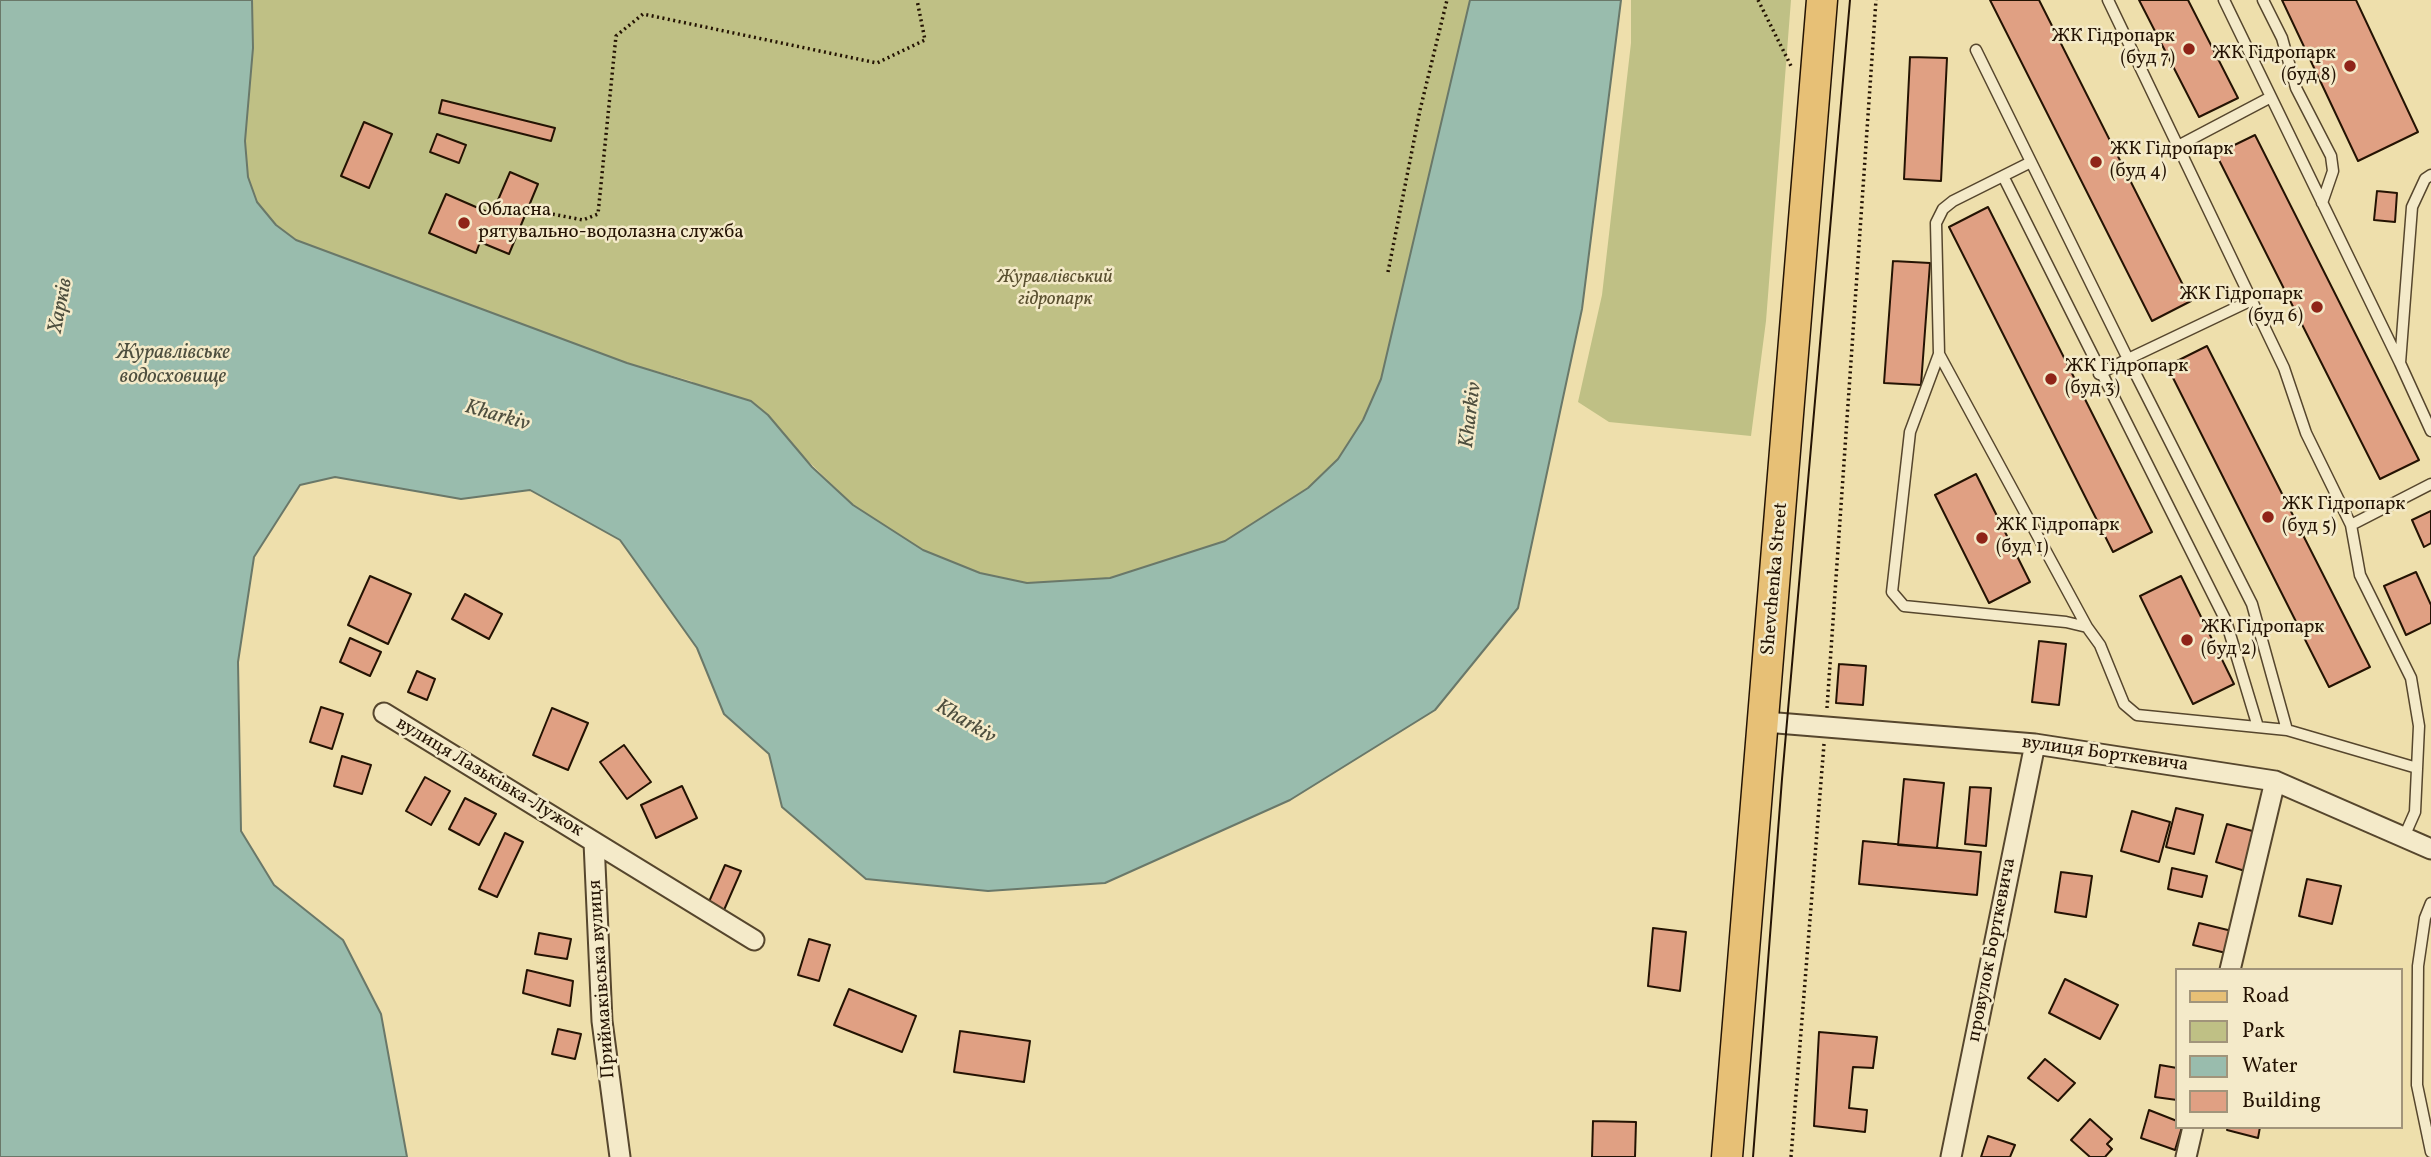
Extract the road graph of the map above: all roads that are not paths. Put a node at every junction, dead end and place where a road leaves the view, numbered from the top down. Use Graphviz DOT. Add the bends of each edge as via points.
graph roads {
  1 [pos="1822,0"];
  2 [pos="2108,0"];
  3 [pos="2224,0"];
  4 [pos="2263,0"];
  5 [pos="1976,50"];
  6 [pos="2271,97"];
  7 [pos="2178,146"];
  8 [pos="2031,162"];
  9 [pos="2431,175"];
  10 [pos="2003,176"];
  11 [pos="2322,203"];
  12 [pos="2252,300"];
  13 [pos="1939,354"];
  14 [pos="2128,359"];
  15 [pos="2400,363"];
  16 [pos="2099,374"];
  17 [pos="2431,431"];
  18 [pos="2431,484"];
  19 [pos="2351,525"];
  20 [pos="2087,627"];
  21 [pos="384,713"];
  22 [pos="1765,722"];
  23 [pos="2258,727"];
  24 [pos="2287,730"];
  25 [pos="2035,744"];
  26 [pos="2417,768"];
  27 [pos="2275,781"];
  28 [pos="2404,837"];
  29 [pos="594,842"];
  30 [pos="2431,849"];
  31 [pos="2431,903"];
  32 [pos="754,940"];
  33 [pos="2230,968"];
  34 [pos="2193,1129"];
  35 [pos="2431,1152"];
  36 [pos="620,1157"];
  37 [pos="1727,1157"];
  38 [pos="1951,1157"];
  39 [pos="2186,1157"];
  1 -- 22 [label="main road, Shevchenka Street"];
  2 -- 7 [label="lane"];
  3 -- 6 [label="lane"];
  4 -- 11 [label="lane" via="2282,38 2296,88 2331,156 2333,171"];
  5 -- 8 [label="lane"];
  6 -- 7 [label="lane"];
  6 -- 11 [label="lane"];
  7 -- 12 [label="lane"];
  8 -- 10 [label="lane"];
  8 -- 14 [label="lane"];
  9 -- 15 [label="lane" via="2412,207"];
  10 -- 13 [label="lane" via="1942,209 1936,223"];
  10 -- 16 [label="lane"];
  11 -- 15 [label="lane"];
  12 -- 14 [label="lane"];
  12 -- 19 [label="lane" via="2284,368 2306,433"];
  13 -- 20 [label="lane"];
  13 -- 20 [label="lane" via="1910,432 1892,592 1904,606"];
  14 -- 16 [label="lane"];
  14 -- 24 [label="lane" via="2252,604"];
  15 -- 17 [label="lane"];
  16 -- 23 [label="lane" via="2226,621"];
  18 -- 19 [label="lane"];
  19 -- 26 [label="lane" via="2360,575 2411,678 2419,726"];
  20 -- 23 [label="lane" via="2100,645 2124,704 2137,715"];
  21 -- 29 [label="street, вулиця Лазьківка-Лужок"];
  22 -- 25 [label="street, вулиця Борткевича"];
  22 -- 37 [label="main road, Shevchenka Street"];
  23 -- 24 [label="lane"];
  24 -- 26 [label="lane"];
  25 -- 27 [label="street, вулиця Борткевича"];
  25 -- 38 [label="street, провулок Борткевича"];
  26 -- 28 [label="lane" via="2415,812"];
  27 -- 28 [label="street, вулиця Борткевича"];
  27 -- 33 [label="street"];
  28 -- 30 [label="street, вулиця Борткевича"];
  29 -- 32 [label="street, вулиця Лазьківка-Лужок"];
  29 -- 36 [label="street, Приймаківська вулиця" via="603,1021"];
  31 -- 35 [label="lane" via="2418,966 2417,1085"];
  34 -- 39 [label="street"];
}
